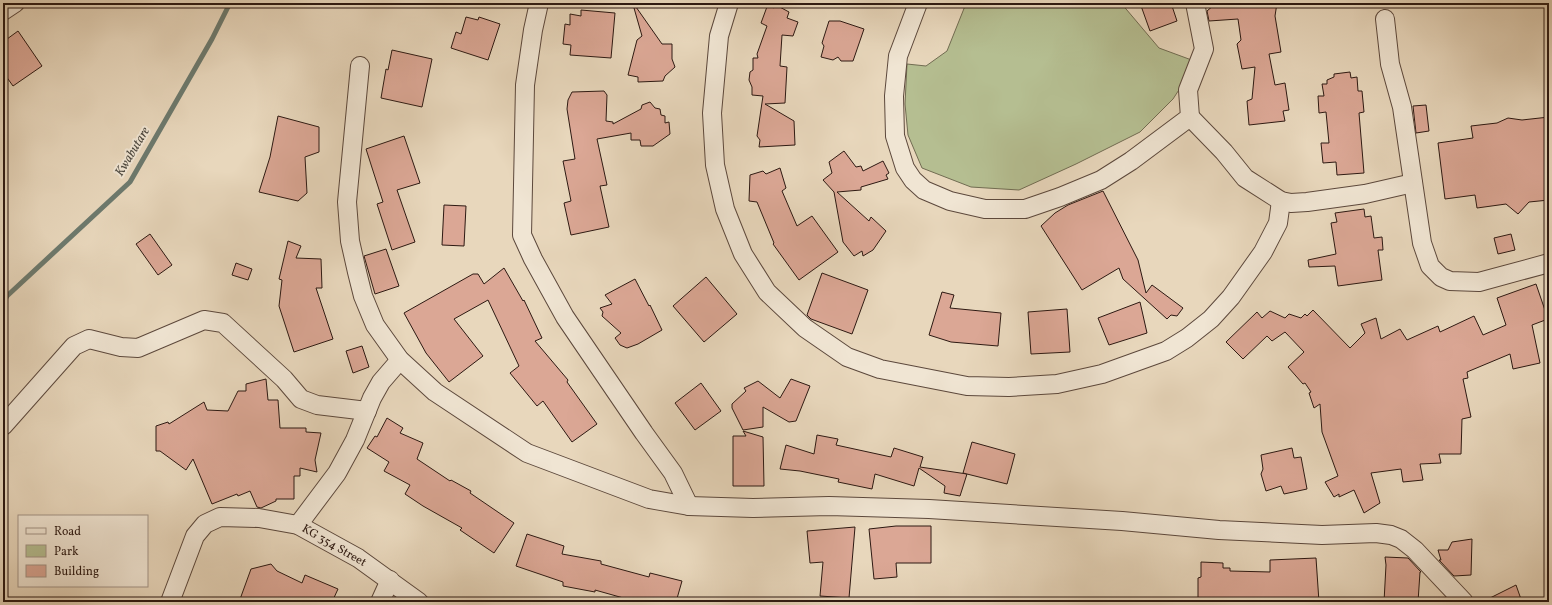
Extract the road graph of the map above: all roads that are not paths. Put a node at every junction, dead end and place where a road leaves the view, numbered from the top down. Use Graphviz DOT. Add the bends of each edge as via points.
graph roads {
  1 [pos="15,3"];
  2 [pos="539,3"];
  3 [pos="729,3"];
  4 [pos="918,3"];
  5 [pos="1195,3"];
  6 [pos="3,11"];
  7 [pos="1385,20"];
  8 [pos="360,66"];
  9 [pos="1190,117"];
  10 [pos="1413,182"];
  11 [pos="1281,201"];
  12 [pos="1549,263"];
  13 [pos="400,360"];
  14 [pos="367,411"];
  15 [pos="3,426"];
  16 [pos="689,506"];
  17 [pos="298,525"];
  18 [pos="390,580"];
  19 [pos="170,602"];
  20 [pos="380,602"];
  21 [pos="419,602"];
  22 [pos="1464,602"];
  1 -- 6 [label="street"];
  2 -- 16 [label="street" via="525,85 522,235 565,316 674,473"];
  3 -- 11 [label="street" via="719,36 712,113 715,165 725,209 743,254 767,292 804,328 847,357 880,369 967,386 1058,384 1102,374 1166,351 1211,320 1231,297 1264,252 1278,223"];
  4 -- 9 [label="street" via="898,56 894,96 895,136 904,168 913,180 924,190 950,201 986,209 1025,209 1060,197 1101,180"];
  5 -- 9 [label="street" via="1204,49 1188,90"];
  7 -- 10 [label="street" via="1390,64 1402,107"];
  8 -- 13 [label="street" via="347,202 350,241 366,304 375,325"];
  9 -- 11 [label="street" via="1245,178"];
  10 -- 11 [label="street" via="1365,194 1307,202"];
  10 -- 12 [label="street" via="1422,243 1430,266 1441,277 1450,281 1479,282"];
  13 -- 14 [label="street" via="381,382"];
  13 -- 16 [label="street" via="435,392 527,453 649,499"];
  14 -- 15 [label="street" via="317,405 301,399 284,379 223,323 204,320 138,348 121,347 89,339 74,346"];
  14 -- 17 [label="street" via="356,440 337,473"];
  16 -- 22 [label="street" via="929,509 1219,530 1322,535 1376,533 1401,539 1415,550"];
  17 -- 18 [label="street, KG 354 Street" via="358,558"];
  17 -- 19 [label="street, KG 354 Street" via="259,518 220,517 205,524 195,536"];
  18 -- 20 [label="street"];
  18 -- 21 [label="street, KG 354 Street"];
}
